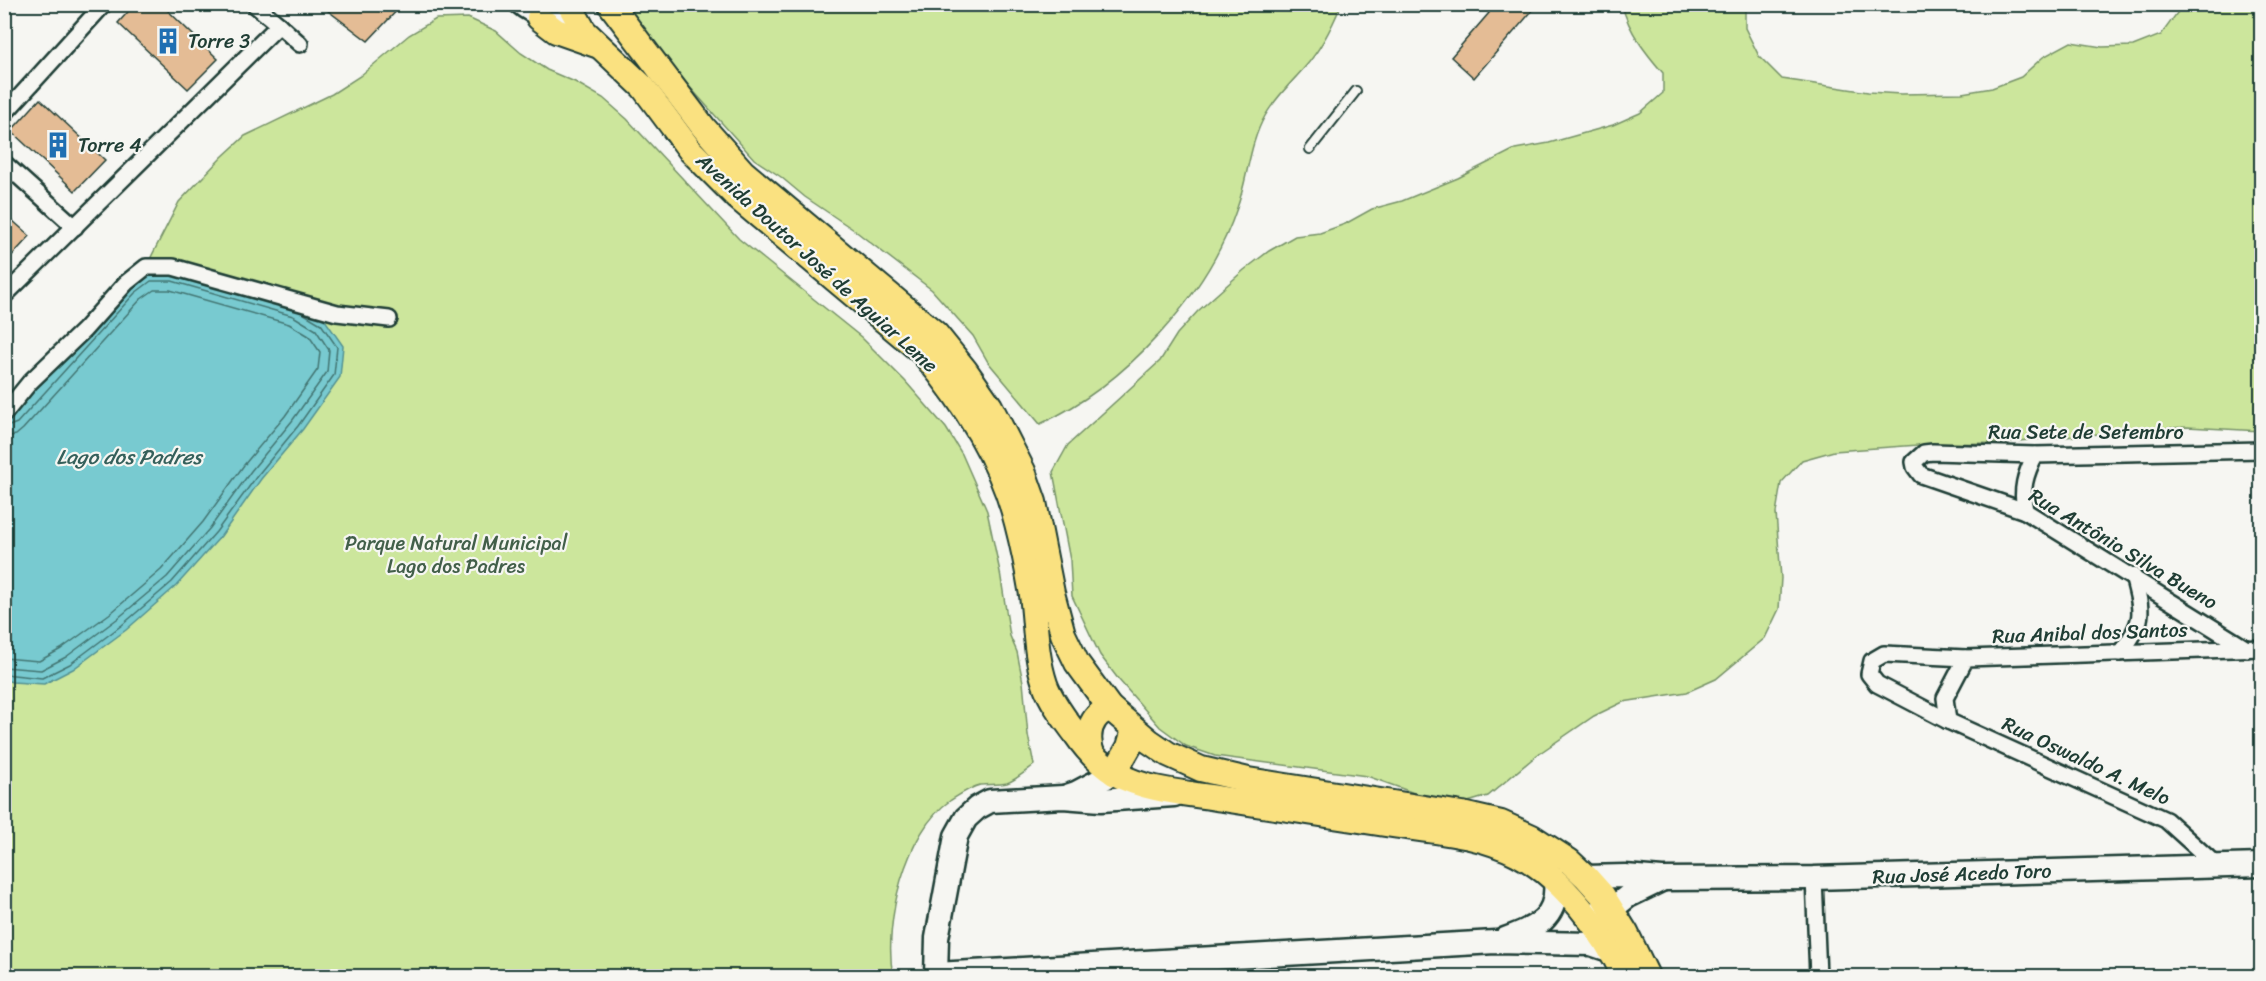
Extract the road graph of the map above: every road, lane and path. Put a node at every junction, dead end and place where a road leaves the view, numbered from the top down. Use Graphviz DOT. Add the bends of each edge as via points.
graph roads {
  1 [pos="104,4"];
  2 [pos="254,4"];
  3 [pos="610,4"];
  4 [pos="578,8"];
  5 [pos="523,9"];
  6 [pos="279,25"];
  7 [pos="300,44"];
  8 [pos="598,46"];
  9 [pos="1356,91"];
  10 [pos="4,114"];
  11 [pos="1310,149"];
  12 [pos="4,163"];
  13 [pos="75,227"];
  14 [pos="4,296"];
  15 [pos="389,318"];
  16 [pos="4,414"];
  17 [pos="2262,450"];
  18 [pos="2035,455"];
  19 [pos="1914,462"];
  20 [pos="2025,511"];
  21 [pos="2133,576"];
  22 [pos="2254,649"];
  23 [pos="2121,653"];
  24 [pos="1966,658"];
  25 [pos="1110,708"];
  26 [pos="1948,721"];
  27 [pos="1134,730"];
  28 [pos="1100,767"];
  29 [pos="1190,794"];
  30 [pos="1062,797"];
  31 [pos="2262,865"];
  32 [pos="2217,866"];
  33 [pos="1586,876"];
  34 [pos="1814,878"];
  35 [pos="1662,879"];
  36 [pos="1555,881"];
  37 [pos="1612,909"];
  38 [pos="1582,912"];
  39 [pos="1495,942"];
  40 [pos="1609,950"];
  41 [pos="936,975"];
  42 [pos="1624,976"];
  43 [pos="1647,976"];
  44 [pos="1818,976"];
  1 -- 10 [label="street"];
  2 -- 6 [label="street"];
  3 -- 25 [label="main road, Avenida Doutor José de Aguiar Leme" via="704,128 743,172 927,327 965,370 990,406 1023,471 1034,502 1063,633 1077,663"];
  4 -- 5 [label="street" via="554,19"];
  4 -- 8 [label="main road, Avenida Doutor José de Aguiar Leme"];
  5 -- 8 [label="main road" via="556,31"];
  6 -- 7 [label="street"];
  6 -- 13 [label="street"];
  8 -- 28 [label="main road, Avenida Doutor José de Aguiar Leme" via="643,87 690,150 738,198 923,353 949,384 996,464 1017,521 1032,597 1037,658 1046,686"];
  9 -- 11 [label="lane"];
  12 -- 13 [label="street"];
  13 -- 14 [label="street"];
  15 -- 16 [label="street" via="337,313 173,267 146,267 30,382"];
  17 -- 18 [label="street, Rua Sete de Setembro"];
  18 -- 19 [label="street, Rua Sete de Setembro" via="1933,452 1924,453"];
  18 -- 20 [label="street" via="2025,475"];
  19 -- 20 [label="street, Rua Antônio Silva Bueno" via="1921,475"];
  20 -- 21 [label="street, Rua Antônio Silva Bueno"];
  21 -- 22 [label="street, Rua Antônio Silva Bueno"];
  21 -- 23 [label="street" via="2142,608 2137,631"];
  22 -- 23 [label="street, Rua Anibal dos Santos"];
  23 -- 24 [label="street, Rua Anibal dos Santos"];
  24 -- 26 [label="street, Rua Anibal dos Santos" via="1944,698"];
  24 -- 26 [label="street, Rua Oswaldo A. Melo" via="1884,654 1872,661 1869,674 1877,684"];
  25 -- 27 [label="main road, Avenida Doutor José de Aguiar Leme"];
  25 -- 28 [label="main road" via="1101,711 1094,721 1088,740"];
  26 -- 32 [label="street, Rua Oswaldo A. Melo" via="2166,820"];
  27 -- 28 [label="main road" via="1129,747"];
  27 -- 33 [label="main road, Avenida Doutor José de Aguiar Leme" via="1168,754 1201,769 1501,823 1532,837"];
  28 -- 29 [label="main road" via="1142,784"];
  28 -- 30 [label="street" via="1076,794"];
  29 -- 30 [label="street" via="1101,800"];
  29 -- 36 [label="main road" via="1467,836 1518,854"];
  30 -- 41 [label="street" via="990,801 966,819 956,836 937,938"];
  31 -- 32 [label="street, Rua José Acedo Toro"];
  32 -- 34 [label="street, Rua José Acedo Toro"];
  33 -- 35 [label="street, Rua José Acedo Toro"];
  33 -- 37 [label="main road, Avenida Doutor José de Aguiar Leme"];
  34 -- 35 [label="street, Rua José Acedo Toro"];
  34 -- 44 [label="street"];
  35 -- 37 [label="street, Rua José Acedo Toro"];
  36 -- 38 [label="main road"];
  36 -- 39 [label="street" via="1557,896 1542,922"];
  37 -- 38 [label="street"];
  37 -- 43 [label="main road, Avenida Doutor José de Aguiar Leme"];
  38 -- 40 [label="main road"];
  39 -- 40 [label="street" via="1582,943"];
  39 -- 41 [label="street"];
  40 -- 42 [label="main road"];
}
